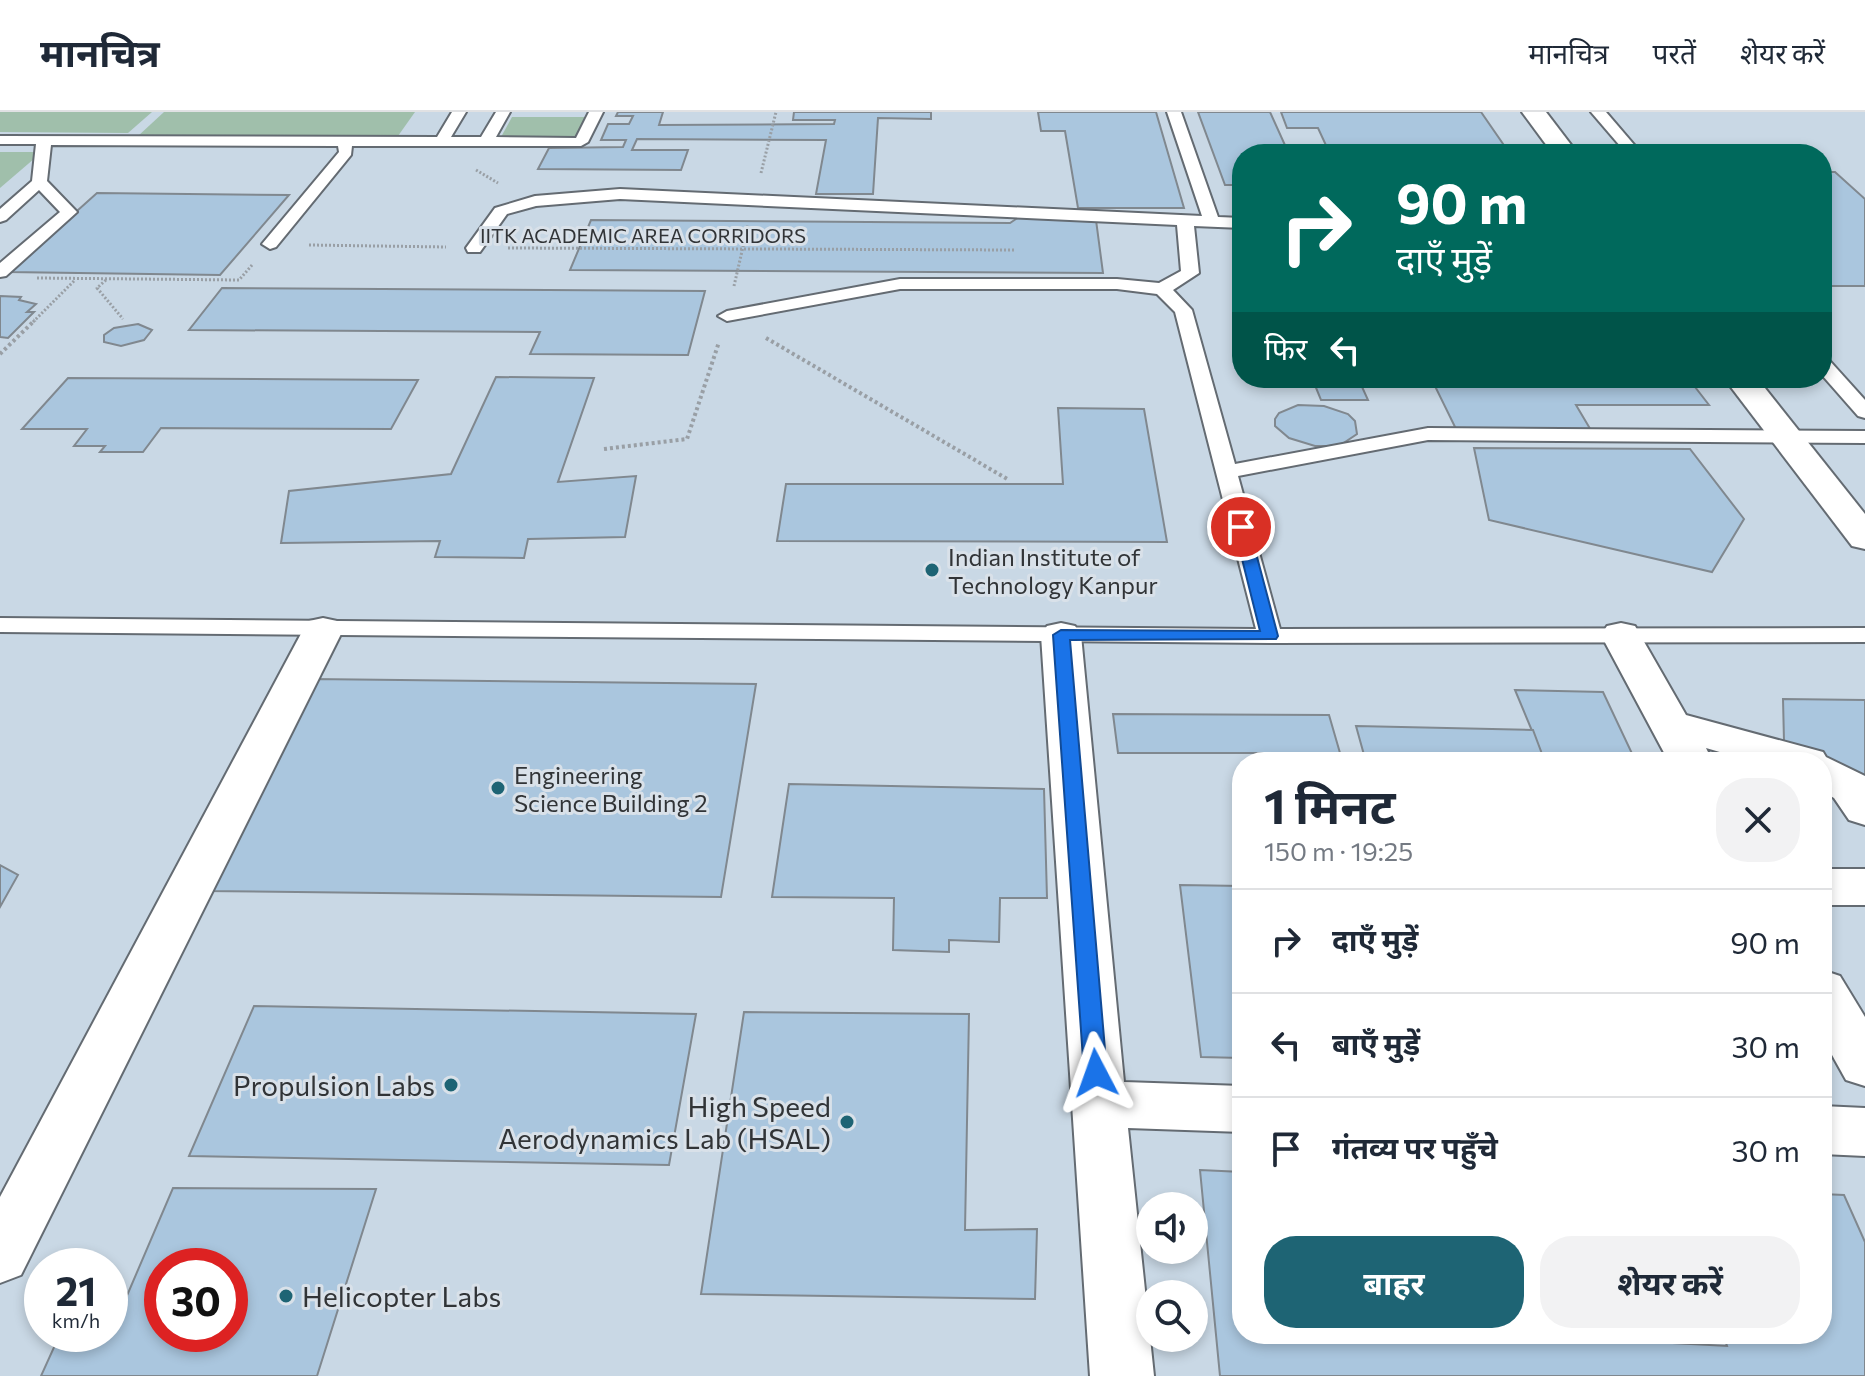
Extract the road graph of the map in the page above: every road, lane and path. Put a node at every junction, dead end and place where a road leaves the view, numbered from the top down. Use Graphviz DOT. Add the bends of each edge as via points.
graph roads {
  1 [pos="459,112"];
  2 [pos="503,112"];
  3 [pos="596,112"];
  4 [pos="1174,112"];
  5 [pos="1534,112"];
  6 [pos="1598,112"];
  7 [pos="0,140"];
  8 [pos="44,140"];
  9 [pos="344,141"];
  10 [pos="441,142"];
  11 [pos="485,143"];
  12 [pos="1558,144"];
  13 [pos="1626,144"];
  14 [pos="39,182"];
  15 [pos="0,217"];
  16 [pos="1185,219"];
  17 [pos="1211,220"];
  18 [pos="1232,222"];
  19 [pos="270,244"];
  20 [pos="474,248"];
  21 [pos="1015,250"];
  22 [pos="0,272"];
  23 [pos="30,278"];
  24 [pos="75,279"];
  25 [pos="106,279"];
  26 [pos="1162,289"];
  27 [pos="727,316"];
  28 [pos="123,319"];
  29 [pos="0,354"];
  30 [pos="1832,375"];
  31 [pos="1748,388"];
  32 [pos="1865,412"];
  33 [pos="1786,436"];
  34 [pos="1865,437"];
  35 [pos="1227,472"];
  36 [pos="1009,480"];
  37 [pos="1865,538"];
  38 [pos="0,625"];
  39 [pos="323,630"];
  40 [pos="1061,635"];
  41 [pos="1621,635"];
  42 [pos="1865,635"];
  43 [pos="1270,636"];
  44 [pos="1669,724"];
  45 [pos="1685,752"];
  46 [pos="1771,752"];
  47 [pos="1832,777"];
  48 [pos="1865,809"];
  49 [pos="1832,887"];
  50 [pos="1865,887"];
  51 [pos="1832,1007"];
  52 [pos="1865,1064"];
  53 [pos="1098,1104"];
  54 [pos="1232,1109"];
  55 [pos="1832,1130"];
  56 [pos="1865,1132"];
  57 [pos="0,1256"];
  58 [pos="1122,1376"];
  1 -- 10 [label="lane"];
  2 -- 11 [label="lane"];
  3 -- 11 [label="lane" via="581,142"];
  4 -- 17 [label="lane"];
  5 -- 12 [label="street"];
  6 -- 13 [label="lane"];
  7 -- 8 [label="lane"];
  8 -- 9 [label="lane"];
  8 -- 14 [label="lane"];
  9 -- 10 [label="lane"];
  9 -- 19 [label="lane" via="346,152"];
  10 -- 11 [label="lane"];
  14 -- 15 [label="lane"];
  14 -- 22 [label="lane" via="69,212"];
  16 -- 17 [label="lane"];
  16 -- 20 [label="lane" via="620,194 535,201 501,211"];
  16 -- 26 [label="lane" via="1190,273"];
  17 -- 18 [label="lane"];
  19 -- 20 [label="path, IITK ACADEMIC AREA CORRIDORS"];
  19 -- 25 [label="path" via="239,280"];
  20 -- 21 [label="path, IITK ACADEMIC AREA CORRIDORS"];
  23 -- 24 [label="path"];
  24 -- 25 [label="path"];
  24 -- 29 [label="path"];
  25 -- 28 [label="path" via="97,288"];
  26 -- 27 [label="lane" via="1117,284 900,284"];
  26 -- 35 [label="lane" via="1183,310"];
  27 -- 36 [label="path"];
  30 -- 32 [label="lane"];
  31 -- 33 [label="street"];
  33 -- 34 [label="lane"];
  33 -- 35 [label="lane" via="1428,434"];
  33 -- 37 [label="street"];
  35 -- 43 [label="lane"];
  38 -- 39 [label="lane"];
  39 -- 40 [label="lane"];
  39 -- 57 [label="street"];
  40 -- 43 [label="lane"];
  40 -- 53 [label="street"];
  41 -- 42 [label="lane"];
  41 -- 43 [label="lane"];
  41 -- 44 [label="street"];
  44 -- 45 [label="street"];
  44 -- 46 [label="street"];
  47 -- 48 [label="street" via="1850,787"];
  49 -- 50 [label="street"];
  51 -- 52 [label="street"];
  53 -- 54 [label="street"];
  53 -- 58 [label="street"];
  55 -- 56 [label="street"];
}
